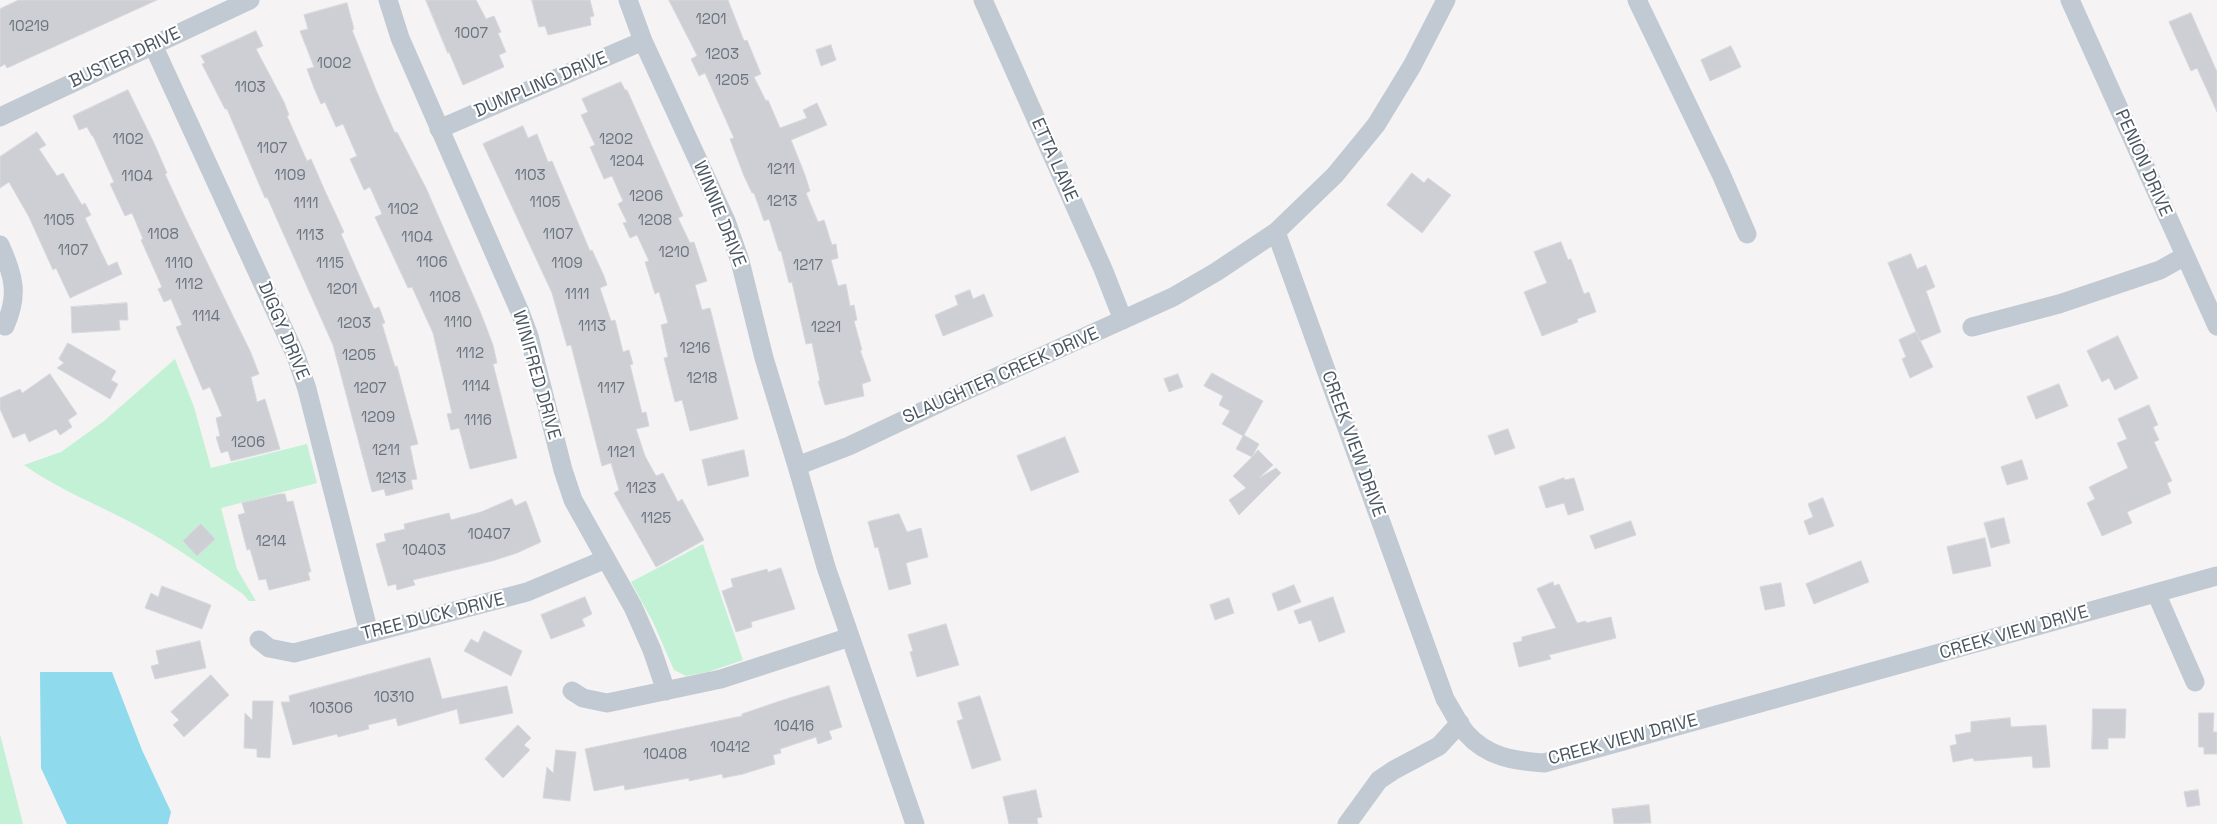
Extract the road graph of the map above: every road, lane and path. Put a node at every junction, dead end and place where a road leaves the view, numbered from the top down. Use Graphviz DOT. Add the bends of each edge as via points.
graph roads {
  1 [pos="250,0"];
  2 [pos="388,0"];
  3 [pos="628,0"];
  4 [pos="983,0"];
  5 [pos="1446,0"];
  6 [pos="1637,0"];
  7 [pos="2070,0"];
  8 [pos="643,41"];
  9 [pos="153,45"];
  10 [pos="0,117"];
  11 [pos="439,129"];
  12 [pos="1276,232"];
  13 [pos="1747,234"];
  14 [pos="0,245"];
  15 [pos="2185,256"];
  16 [pos="1123,320"];
  17 [pos="5,326"];
  18 [pos="2217,326"];
  19 [pos="1972,328"];
  20 [pos="797,466"];
  21 [pos="606,559"];
  22 [pos="2217,576"];
  23 [pos="2156,593"];
  24 [pos="369,633"];
  25 [pos="850,637"];
  26 [pos="259,640"];
  27 [pos="2195,682"];
  28 [pos="572,691"];
  29 [pos="666,691"];
  30 [pos="1460,723"];
  31 [pos="915,824"];
  32 [pos="1347,824"];
  1 -- 9 [label="street, BUSTER DRIVE"];
  2 -- 11 [label="street, WINIFRED DRIVE" via="400,38"];
  3 -- 8 [label="street, WINNIE DRIVE"];
  4 -- 16 [label="street, ETTA LANE"];
  5 -- 12 [label="street, SLAUGHTER CREEK DRIVE" via="1412,66 1376,125 1335,174"];
  6 -- 13 [label="street" via="1722,174"];
  7 -- 15 [label="street, PENION DRIVE"];
  8 -- 11 [label="street, DUMPLING DRIVE"];
  8 -- 20 [label="street, WINNIE DRIVE" via="726,221"];
  9 -- 10 [label="street, BUSTER DRIVE"];
  9 -- 24 [label="street, DIGGY DRIVE" via="296,356"];
  11 -- 21 [label="street, WINIFRED DRIVE" via="529,336 573,500"];
  12 -- 16 [label="street, SLAUGHTER CREEK DRIVE" via="1202,281"];
  12 -- 30 [label="street, CREEK VIEW DRIVE" via="1445,699"];
  14 -- 17 [label="street" via="13,280 14,300"];
  15 -- 18 [label="street, PENION DRIVE"];
  15 -- 19 [label="street" via="2151,273 2059,304"];
  16 -- 20 [label="street, SLAUGHTER CREEK DRIVE" via="849,446"];
  20 -- 25 [label="street"];
  21 -- 24 [label="street, TREE DUCK DRIVE" via="527,592"];
  21 -- 29 [label="street, WINIFRED DRIVE" via="644,630"];
  22 -- 23 [label="street, CREEK VIEW DRIVE"];
  23 -- 27 [label="street"];
  23 -- 30 [label="street, CREEK VIEW DRIVE" via="1544,763 1517,761 1491,754 1466,733"];
  24 -- 26 [label="street, TREE DUCK DRIVE" via="294,653 270,648"];
  25 -- 29 [label="street" via="721,679"];
  25 -- 31 [label="street"];
  28 -- 29 [label="street" via="594,702 607,703"];
  30 -- 32 [label="street" via="1439,746 1380,780"];
}
